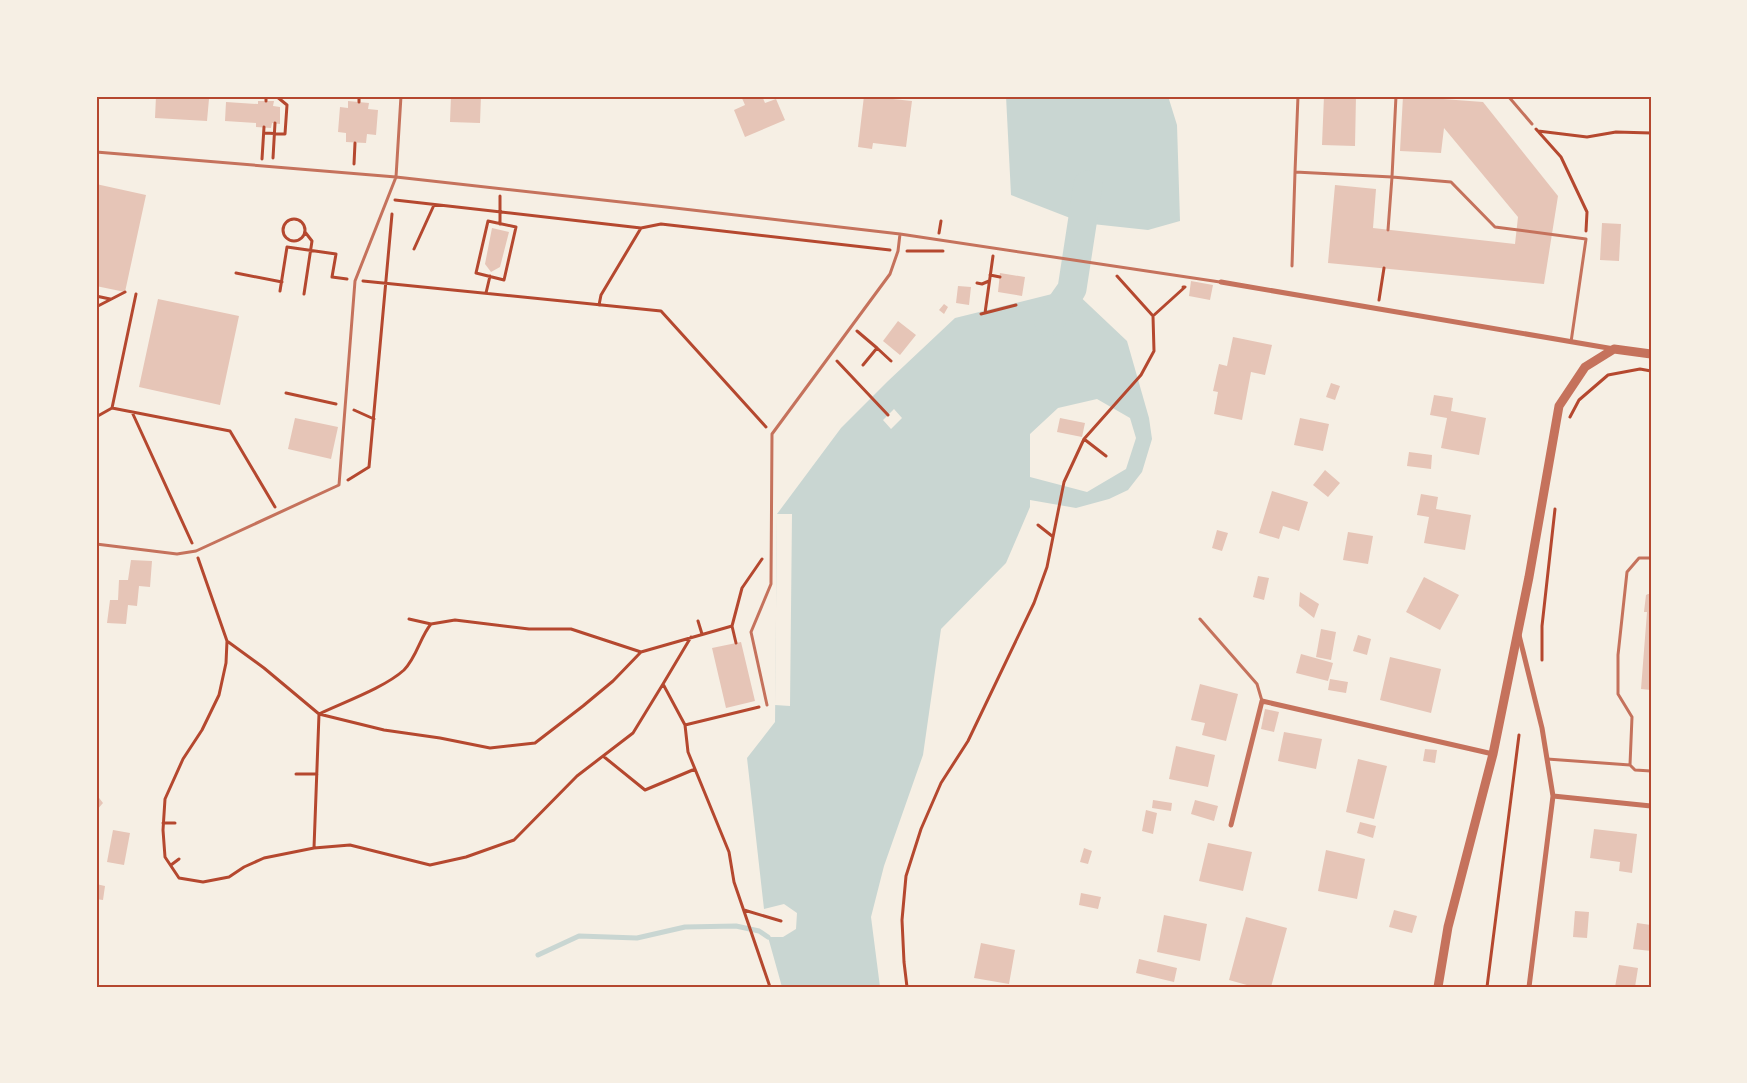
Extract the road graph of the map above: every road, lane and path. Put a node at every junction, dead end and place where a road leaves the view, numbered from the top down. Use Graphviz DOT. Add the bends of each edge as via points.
graph roads {
  1 [pos="266,96"];
  2 [pos="276,96"];
  3 [pos="359,96"];
  4 [pos="401,96"];
  5 [pos="1298,96"];
  6 [pos="1396,96"];
  7 [pos="1508,96"];
  8 [pos="266,101"];
  9 [pos="359,102"];
  10 [pos="276,123"];
  11 [pos="1532,124"];
  12 [pos="264,127"];
  13 [pos="1538,131"];
  14 [pos="264,133"];
  15 [pos="1651,133"];
  16 [pos="275,134"];
  17 [pos="356,143"];
  18 [pos="96,152"];
  19 [pos="262,165"];
  20 [pos="272,166"];
  21 [pos="1295,172"];
  22 [pos="353,173"];
  23 [pos="396,176"];
  24 [pos="1392,177"];
  25 [pos="500,188"];
  26 [pos="434,205"];
  27 [pos="500,213"];
  28 [pos="500,224"];
  29 [pos="641,228"];
  30 [pos="1388,230"];
  31 [pos="305,232"];
  32 [pos="900,234"];
  33 [pos="1586,239"];
  34 [pos="288,240"];
  35 [pos="287,247"];
  36 [pos="994,248"];
  37 [pos="414,249"];
  38 [pos="311,250"];
  39 [pos="898,251"];
  40 [pos="944,251"];
  41 [pos="983,256"];
  42 [pos="993,257"];
  43 [pos="1292,266"];
  44 [pos="1384,268"];
  45 [pos="236,273"];
  46 [pos="990,275"];
  47 [pos="1111,275"];
  48 [pos="490,276"];
  49 [pos="1118,276"];
  50 [pos="1000,277"];
  51 [pos="1127,278"];
  52 [pos="354,281"];
  53 [pos="282,282"];
  54 [pos="989,282"];
  55 [pos="1221,282"];
  56 [pos="385,283"];
  57 [pos="977,283"];
  58 [pos="1175,285"];
  59 [pos="280,291"];
  60 [pos="125,292"];
  61 [pos="486,293"];
  62 [pos="136,294"];
  63 [pos="304,294"];
  64 [pos="96,296"];
  65 [pos="111,299"];
  66 [pos="599,305"];
  67 [pos="1016,305"];
  68 [pos="96,307"];
  69 [pos="1378,308"];
  70 [pos="1153,316"];
  71 [pos="851,326"];
  72 [pos="1571,342"];
  73 [pos="877,348"];
  74 [pos="1614,350"];
  75 [pos="830,354"];
  76 [pos="1651,354"];
  77 [pos="891,361"];
  78 [pos="863,364"];
  79 [pos="1651,371"];
  80 [pos="286,393"];
  81 [pos="345,406"];
  82 [pos="112,408"];
  83 [pos="132,412"];
  84 [pos="888,415"];
  85 [pos="96,417"];
  86 [pos="374,419"];
  87 [pos="1569,420"];
  88 [pos="772,434"];
  89 [pos="1084,439"];
  90 [pos="1106,456"];
  91 [pos="339,485"];
  92 [pos="1556,503"];
  93 [pos="279,514"];
  94 [pos="1038,525"];
  95 [pos="1052,536"];
  96 [pos="96,544"];
  97 [pos="771,545"];
  98 [pos="196,551"];
  99 [pos="1651,558"];
  100 [pos="409,619"];
  101 [pos="1200,620"];
  102 [pos="698,621"];
  103 [pos="431,624"];
  104 [pos="732,626"];
  105 [pos="1518,630"];
  106 [pos="702,634"];
  107 [pos="692,636"];
  108 [pos="226,641"];
  109 [pos="736,643"];
  110 [pos="641,652"];
  111 [pos="1542,660"];
  112 [pos="663,684"];
  113 [pos="1262,701"];
  114 [pos="768,705"];
  115 [pos="319,714"];
  116 [pos="685,725"];
  117 [pos="1519,735"];
  118 [pos="1493,754"];
  119 [pos="603,756"];
  120 [pos="1547,759"];
  121 [pos="1630,765"];
  122 [pos="695,770"];
  123 [pos="1651,771"];
  124 [pos="296,774"];
  125 [pos="317,774"];
  126 [pos="1553,796"];
  127 [pos="1651,806"];
  128 [pos="163,823"];
  129 [pos="175,823"];
  130 [pos="1232,826"];
  131 [pos="314,848"];
  132 [pos="179,859"];
  133 [pos="170,866"];
  134 [pos="743,910"];
  135 [pos="781,921"];
  136 [pos="770,987"];
  137 [pos="907,987"];
  138 [pos="1438,987"];
  139 [pos="1487,987"];
  140 [pos="1529,987"];
  1 -- 8 [label="path"];
  2 -- 16 [label="path" via="287,105 285,134"];
  3 -- 9 [label="path"];
  4 -- 23 [label="lane"];
  5 -- 21 [label="lane"];
  6 -- 24 [label="lane"];
  7 -- 11 [label="lane"];
  10 -- 16 [label="path"];
  11 -- 13 [label="path"];
  12 -- 14 [label="path"];
  13 -- 15 [label="path" via="1587,138 1616,132"];
  13 -- 33 [label="path" via="1561,157 1583,204"];
  14 -- 16 [label="path"];
  14 -- 19 [label="path"];
  16 -- 20 [label="path"];
  17 -- 22 [label="path"];
  18 -- 19 [label="lane"];
  19 -- 20 [label="lane"];
  20 -- 22 [label="lane"];
  21 -- 24 [label="lane"];
  21 -- 43 [label="lane"];
  22 -- 23 [label="lane"];
  23 -- 25 [label="lane"];
  23 -- 52 [label="lane"];
  24 -- 30 [label="lane"];
  24 -- 33 [label="lane" via="1451,182 1495,227"];
  25 -- 27 [label="path"];
  25 -- 32 [label="lane"];
  26 -- 27 [label="path"];
  26 -- 37 [label="path"];
  26 -- 56 [label="path" via="394,200"];
  27 -- 28 [label="path"];
  27 -- 29 [label="path"];
  28 -- 48 [label="path" via="488,221 476,273"];
  28 -- 48 [label="path" via="516,227 504,280"];
  29 -- 39 [label="path" via="661,224"];
  29 -- 66 [label="path" via="601,295"];
  31 -- 34 [label="path" via="301,239"];
  31 -- 34 [label="path" via="304,223 291,219 283,228"];
  31 -- 38 [label="path" via="312,242"];
  32 -- 36 [label="lane"];
  32 -- 39 [label="lane"];
  33 -- 72 [label="lane"];
  34 -- 35 [label="path"];
  35 -- 38 [label="path"];
  35 -- 53 [label="path"];
  36 -- 42 [label="path"];
  36 -- 55 [label="lane"];
  38 -- 52 [label="path" via="336,254 332,278"];
  38 -- 63 [label="path"];
  39 -- 40 [label="path"];
  39 -- 71 [label="lane" via="890,274"];
  41 -- 42 [label="path"];
  42 -- 46 [label="path"];
  44 -- 69 [label="path"];
  45 -- 53 [label="path"];
  46 -- 50 [label="path"];
  46 -- 54 [label="path"];
  47 -- 49 [label="path"];
  48 -- 61 [label="path"];
  49 -- 51 [label="path"];
  49 -- 70 [label="path"];
  52 -- 56 [label="path"];
  52 -- 81 [label="lane"];
  53 -- 59 [label="path"];
  54 -- 57 [label="path"];
  54 -- 67 [label="path" via="983,313"];
  55 -- 69 [label="street"];
  56 -- 61 [label="path"];
  56 -- 86 [label="path"];
  58 -- 70 [label="path" via="1185,287"];
  60 -- 65 [label="path"];
  61 -- 66 [label="path"];
  62 -- 82 [label="path"];
  64 -- 65 [label="path"];
  65 -- 68 [label="path"];
  66 -- 88 [label="path" via="661,311"];
  69 -- 72 [label="street"];
  70 -- 89 [label="path" via="1154,351 1141,375"];
  71 -- 73 [label="path"];
  71 -- 75 [label="lane"];
  72 -- 74 [label="street"];
  73 -- 77 [label="path"];
  73 -- 78 [label="path"];
  74 -- 76 [label="street"];
  74 -- 105 [label="street" via="1585,367 1559,406"];
  75 -- 84 [label="path"];
  75 -- 88 [label="lane"];
  79 -- 87 [label="path" via="1640,369 1608,376 1579,400"];
  80 -- 81 [label="path"];
  81 -- 86 [label="path"];
  81 -- 91 [label="lane"];
  82 -- 83 [label="path"];
  82 -- 85 [label="path"];
  83 -- 93 [label="path" via="230,431"];
  83 -- 98 [label="path"];
  86 -- 91 [label="path" via="370,467"];
  88 -- 97 [label="lane"];
  89 -- 90 [label="path"];
  89 -- 95 [label="path" via="1064,482"];
  91 -- 93 [label="lane"];
  92 -- 111 [label="path" via="1542,626"];
  93 -- 98 [label="lane"];
  94 -- 95 [label="path"];
  95 -- 137 [label="path" via="1047,567 1034,603 968,741 941,783 921,829 906,876 903,911"];
  96 -- 98 [label="lane" via="177,554"];
  97 -- 104 [label="path" via="742,588"];
  97 -- 114 [label="lane" via="771,584 751,632"];
  98 -- 108 [label="path"];
  99 -- 121 [label="lane" via="1639,558 1627,572 1618,655 1618,694 1632,717"];
  100 -- 103 [label="path"];
  101 -- 113 [label="lane" via="1256,684"];
  102 -- 106 [label="path"];
  103 -- 110 [label="path" via="455,620 529,629 571,629"];
  103 -- 115 [label="path" via="405,669 385,683"];
  104 -- 106 [label="path"];
  104 -- 109 [label="path"];
  105 -- 118 [label="street"];
  105 -- 120 [label="street"];
  106 -- 107 [label="path"];
  107 -- 110 [label="path"];
  107 -- 112 [label="path"];
  108 -- 115 [label="path"];
  108 -- 128 [label="path" via="220,695 183,759 165,799"];
  110 -- 115 [label="path" via="606,687 535,743 490,748 384,730"];
  112 -- 116 [label="path"];
  112 -- 119 [label="path" via="633,733"];
  113 -- 118 [label="street"];
  113 -- 130 [label="street"];
  114 -- 116 [label="path"];
  115 -- 125 [label="path"];
  116 -- 122 [label="path" via="688,752"];
  117 -- 139 [label="path"];
  118 -- 138 [label="street" via="1448,927"];
  119 -- 122 [label="path" via="645,790"];
  119 -- 131 [label="path" via="577,776 514,840 466,857 430,865 350,845"];
  120 -- 121 [label="lane"];
  120 -- 126 [label="street"];
  121 -- 123 [label="lane" via="1635,770"];
  122 -- 134 [label="path" via="729,852"];
  124 -- 125 [label="path"];
  125 -- 131 [label="path"];
  126 -- 127 [label="street"];
  126 -- 140 [label="street"];
  128 -- 129 [label="path"];
  128 -- 133 [label="path" via="165,857"];
  131 -- 133 [label="path" via="264,858 229,877 203,882 179,878"];
  132 -- 133 [label="path"];
  134 -- 135 [label="path"];
  134 -- 136 [label="path"];
}
